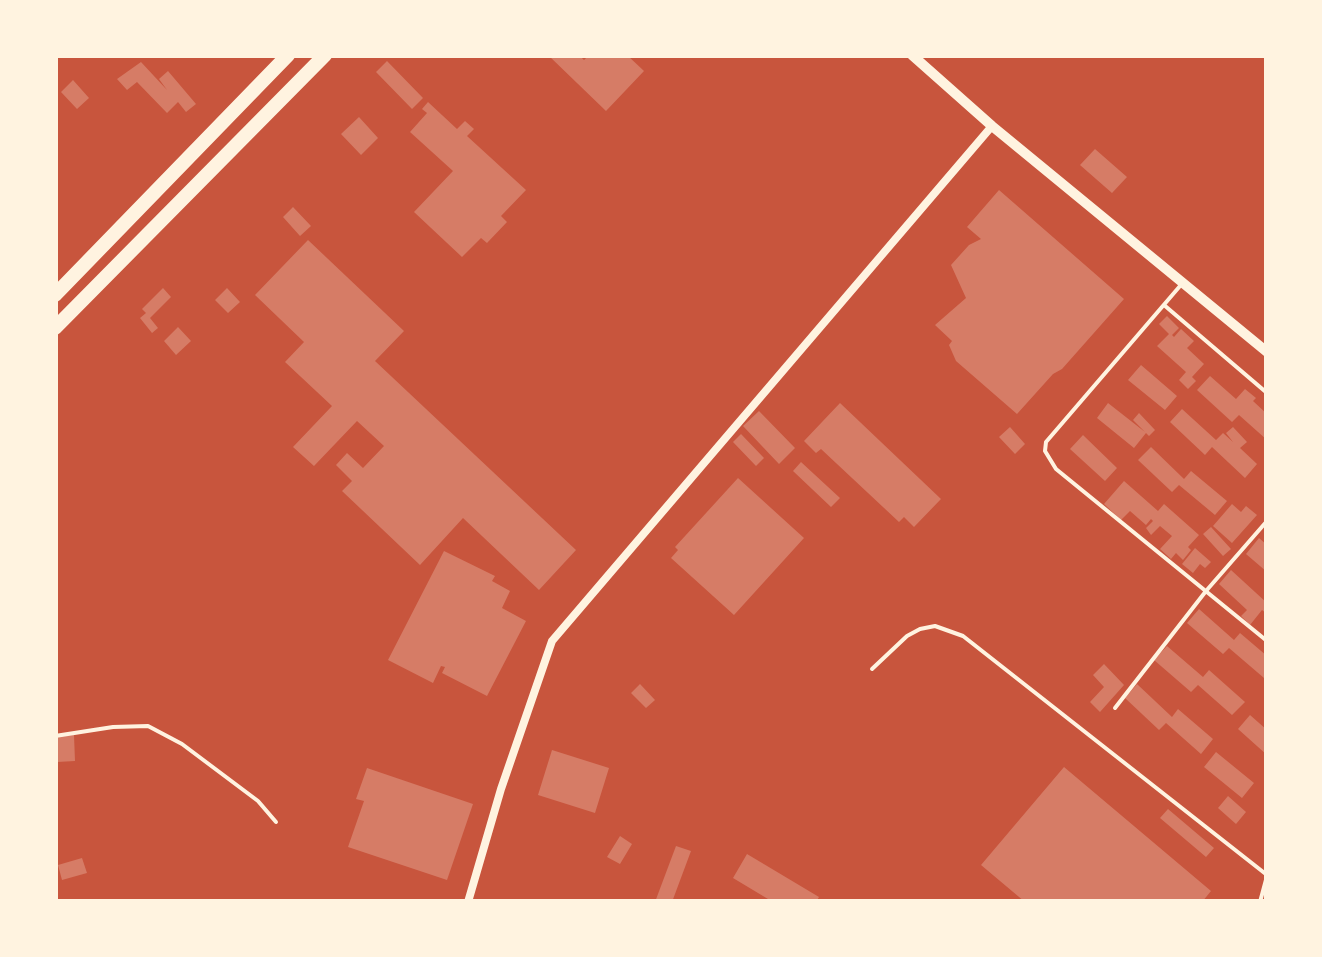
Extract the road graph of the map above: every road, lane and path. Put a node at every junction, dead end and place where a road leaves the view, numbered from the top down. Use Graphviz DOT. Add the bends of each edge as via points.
graph roads {
  1 [pos="288,55"];
  2 [pos="325,55"];
  3 [pos="912,55"];
  4 [pos="992,126"];
  5 [pos="1184,282"];
  6 [pos="55,294"];
  7 [pos="1164,305"];
  8 [pos="55,328"];
  9 [pos="1267,352"];
  10 [pos="1267,394"];
  11 [pos="1267,521"];
  12 [pos="1206,590"];
  13 [pos="1267,640"];
  14 [pos="872,669"];
  15 [pos="1115,708"];
  16 [pos="55,736"];
  17 [pos="276,822"];
  18 [pos="1267,875"];
  19 [pos="468,902"];
  20 [pos="1260,902"];
  1 -- 6 [label="highway"];
  2 -- 8 [label="highway"];
  3 -- 4 [label="main road"];
  4 -- 5 [label="main road"];
  4 -- 19 [label="street" via="552,641"];
  5 -- 7 [label="lane"];
  5 -- 9 [label="main road"];
  7 -- 10 [label="lane"];
  7 -- 12 [label="lane" via="1045,451 1056,468"];
  11 -- 12 [label="lane"];
  12 -- 13 [label="lane"];
  12 -- 15 [label="lane"];
  14 -- 18 [label="lane" via="920,629 934,626 963,636"];
  16 -- 17 [label="lane" via="148,726 258,801"];
  18 -- 20 [label="lane"];
}
